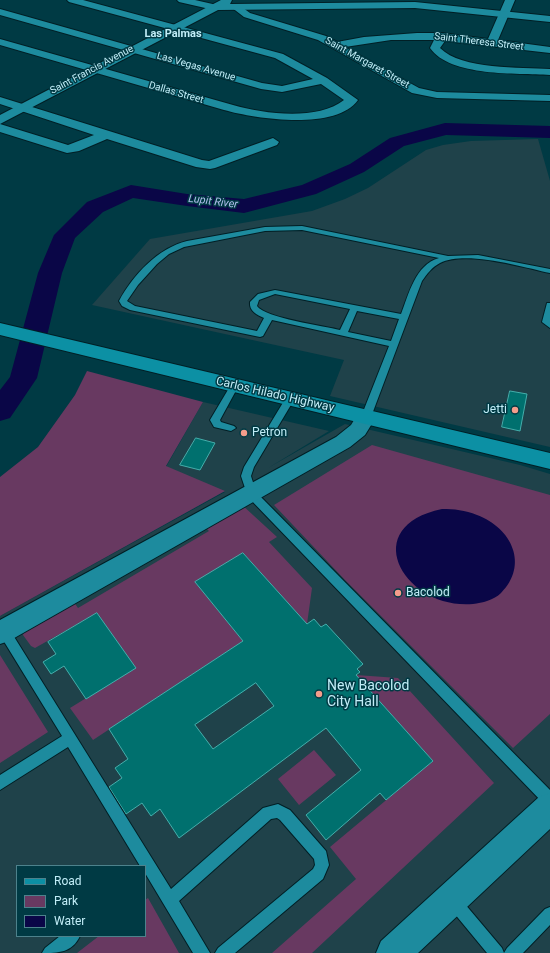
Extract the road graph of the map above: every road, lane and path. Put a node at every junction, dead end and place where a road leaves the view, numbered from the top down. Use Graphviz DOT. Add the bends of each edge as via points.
graph roads {
  1 [pos="72,0"];
  2 [pos="182,0"];
  3 [pos="510,0"];
  4 [pos="232,4"];
  5 [pos="214,7"];
  6 [pos="0,12"];
  7 [pos="503,13"];
  8 [pos="550,19"];
  9 [pos="177,28"];
  10 [pos="442,36"];
  11 [pos="0,42"];
  12 [pos="492,42"];
  13 [pos="337,45"];
  14 [pos="134,49"];
  15 [pos="550,50"];
  16 [pos="93,70"];
  17 [pos="550,72"];
  18 [pos="323,80"];
  19 [pos="550,98"];
  20 [pos="0,100"];
  21 [pos="20,108"];
  22 [pos="0,120"];
  23 [pos="0,128"];
  24 [pos="107,134"];
  25 [pos="273,142"];
  26 [pos="448,258"];
  27 [pos="550,271"];
  28 [pos="550,305"];
  29 [pos="355,307"];
  30 [pos="269,317"];
  31 [pos="403,317"];
  32 [pos="550,325"];
  33 [pos="8,332"];
  34 [pos="343,333"];
  35 [pos="393,344"];
  36 [pos="235,386"];
  37 [pos="290,398"];
  38 [pos="366,417"];
  39 [pos="231,428"];
  40 [pos="550,461"];
  41 [pos="252,494"];
  42 [pos="2,632"];
  43 [pos="69,739"];
  44 [pos="0,783"];
  45 [pos="550,800"];
  46 [pos="550,808"];
  47 [pos="143,865"];
  48 [pos="149,876"];
  49 [pos="451,898"];
  50 [pos="169,900"];
  51 [pos="550,914"];
  52 [pos="71,937"];
  53 [pos="50,953"];
  54 [pos="202,953"];
  55 [pos="223,953"];
  56 [pos="393,953"];
  57 [pos="497,953"];
  58 [pos="512,953"];
  1 -- 9 [label="street"];
  2 -- 5 [label="street"];
  3 -- 7 [label="street"];
  4 -- 5 [label="street"];
  4 -- 7 [label="street" via="415,5"];
  4 -- 13 [label="street, Saint Margaret Street" via="247,15 306,32"];
  5 -- 9 [label="street, Saint Francis Avenue"];
  6 -- 14 [label="street, Las Vegas Avenue"];
  7 -- 8 [label="street"];
  7 -- 12 [label="street"];
  9 -- 14 [label="street, Saint Francis Avenue"];
  9 -- 18 [label="street" via="279,56"];
  10 -- 12 [label="street, Saint Theresa Street"];
  10 -- 13 [label="street, Saint Theresa Street" via="369,38"];
  10 -- 17 [label="street" via="436,48 438,53 450,60 474,66"];
  11 -- 16 [label="street, Dallas Street"];
  12 -- 15 [label="street, Saint Theresa Street"];
  13 -- 19 [label="street, Saint Margaret Street" via="416,91 437,95"];
  14 -- 16 [label="street, Saint Francis Avenue"];
  14 -- 18 [label="street, Las Vegas Avenue" via="261,86 282,89"];
  16 -- 18 [label="street, Dallas Street" via="220,106 272,116 307,116 339,109 352,100"];
  16 -- 21 [label="street, Saint Francis Avenue"];
  20 -- 21 [label="street"];
  21 -- 22 [label="street, Saint Francis Avenue"];
  21 -- 24 [label="street"];
  23 -- 24 [label="street" via="67,149"];
  24 -- 25 [label="street" via="201,164 210,164"];
  26 -- 27 [label="lane" via="488,259"];
  26 -- 30 [label="lane" via="302,228 265,229 175,247 154,263 124,301 124,304 133,308 260,334"];
  26 -- 31 [label="lane" via="427,269 418,280"];
  28 -- 32 [label="lane" via="546,322"];
  29 -- 30 [label="lane" via="287,294 263,293 256,298 254,310"];
  29 -- 31 [label="lane"];
  29 -- 34 [label="lane"];
  30 -- 34 [label="lane"];
  31 -- 35 [label="lane"];
  33 -- 36 [label="main road, Carlos Hilado Highway"];
  34 -- 35 [label="lane"];
  35 -- 38 [label="lane"];
  36 -- 37 [label="main road, Carlos Hilado Highway"];
  36 -- 39 [label="lane" via="215,420 217,425"];
  37 -- 38 [label="main road, Carlos Hilado Highway"];
  37 -- 41 [label="lane" via="262,436 249,467 246,476"];
  38 -- 40 [label="main road, Carlos Hilado Highway"];
  38 -- 41 [label="street" via="358,430 343,442"];
  41 -- 42 [label="street"];
  41 -- 45 [label="lane"];
  42 -- 43 [label="lane"];
  43 -- 44 [label="lane"];
  43 -- 47 [label="lane"];
  46 -- 49 [label="street"];
  48 -- 50 [label="lane"];
  49 -- 56 [label="street"];
  49 -- 57 [label="lane"];
  50 -- 54 [label="lane"];
  50 -- 55 [label="lane" via="268,813 278,811 285,815 322,856 318,874"];
  51 -- 58 [label="lane"];
  52 -- 53 [label="lane"];
}
